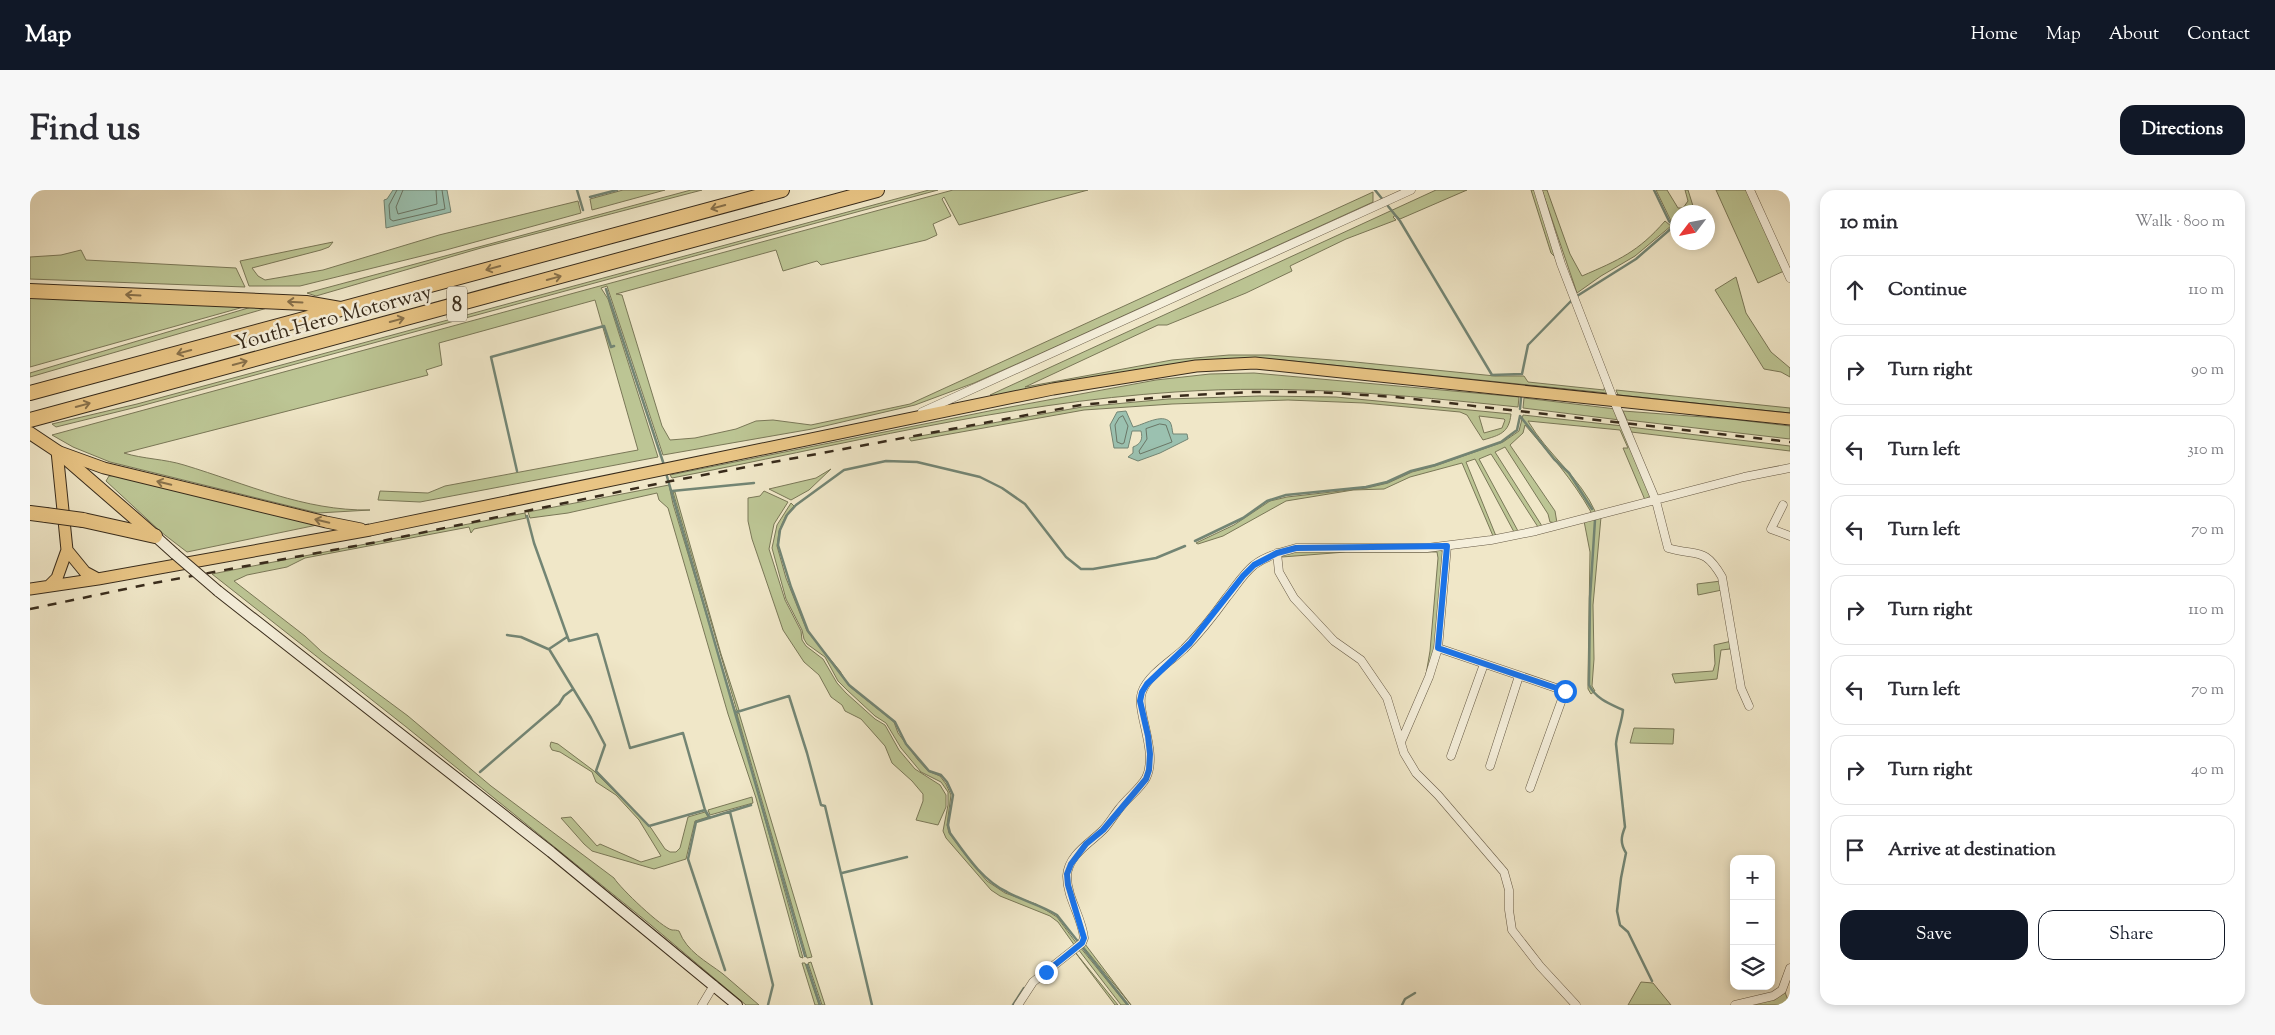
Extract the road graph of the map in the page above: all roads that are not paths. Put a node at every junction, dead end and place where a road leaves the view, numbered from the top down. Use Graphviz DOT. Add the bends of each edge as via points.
graph roads {
  1 [pos="782,190"];
  2 [pos="877,190"];
  3 [pos="1411,190"];
  4 [pos="1538,190"];
  5 [pos="1750,190"];
  6 [pos="1790,278"];
  7 [pos="30,290"];
  8 [pos="343,309"];
  9 [pos="30,394"];
  10 [pos="1614,401"];
  11 [pos="33,419"];
  12 [pos="1790,420"];
  13 [pos="905,421"];
  14 [pos="30,433"];
  15 [pos="57,451"];
  16 [pos="1790,468"];
  17 [pos="1656,500"];
  18 [pos="1783,505"];
  19 [pos="30,513"];
  20 [pos="370,530"];
  21 [pos="155,536"];
  22 [pos="1790,536"];
  23 [pos="1447,546"];
  24 [pos="67,550"];
  25 [pos="1277,553"];
  26 [pos="98,579"];
  27 [pos="50,585"];
  28 [pos="30,589"];
  29 [pos="1438,648"];
  30 [pos="1484,664"];
  31 [pos="1520,676"];
  32 [pos="1750,706"];
  33 [pos="1401,742"];
  34 [pos="1451,756"];
  35 [pos="1490,766"];
  36 [pos="1530,788"];
  37 [pos="1790,968"];
  38 [pos="714,985"];
  39 [pos="702,1005"];
  40 [pos="737,1005"];
  41 [pos="1018,1005"];
  42 [pos="1576,1005"];
  43 [pos="1735,1005"];
  1 -- 8 [label="highway, Youth Hero Motorway / 8, one-way"];
  11 -- 2 [label="highway, Youth Hero Motorway / 8, one-way"];
  3 -- 13 [label="street"];
  4 -- 10 [label="street" via="1561,264"];
  5 -- 6 [label="street"];
  8 -- 7 [label="highway, one-way" via="306,303"];
  8 -- 9 [label="highway, Youth Hero Motorway / 8, one-way"];
  10 -- 12 [label="main road"];
  10 -- 13 [label="main road" via="1255,363 1225,363 1053,389"];
  10 -- 17 [label="street"];
  13 -- 20 [label="main road"];
  14 -- 15 [label="highway"];
  20 -- 15 [label="main road, one-way" via="104,468"];
  15 -- 21 [label="highway"];
  15 -- 24 [label="main road"];
  16 -- 17 [label="street"];
  17 -- 23 [label="street" via="1520,534"];
  17 -- 32 [label="street" via="1668,548 1703,554 1713,562 1722,578 1741,688"];
  18 -- 22 [label="street" via="1771,529"];
  19 -- 21 [label="highway, bridge" via="83,520"];
  20 -- 26 [label="main road"];
  21 -- 38 [label="main road, bridge" via="218,591 551,852"];
  23 -- 25 [label="street" via="1318,547"];
  23 -- 29 [label="street"];
  24 -- 26 [label="main road" via="85,572"];
  24 -- 27 [label="main road" via="60,572"];
  25 -- 33 [label="street" via="1279,572 1294,598 1334,641 1361,660 1374,678 1387,698"];
  25 -- 41 [label="street" via="1254,565 1243,576 1190,643 1155,675 1142,692 1140,701 1150,754 1146,779 1103,830 1086,844 1067,874 1083,932 1082,943 1033,982"];
  26 -- 27 [label="main road"];
  27 -- 28 [label="main road"];
  29 -- 30 [label="street"];
  29 -- 33 [label="street" via="1429,678"];
  30 -- 31 [label="street"];
  30 -- 34 [label="street"];
  31 -- 35 [label="street"];
  31 -- 36 [label="street" via="1565,691"];
  33 -- 42 [label="street" via="1416,773 1504,872 1512,930"];
  37 -- 43 [label="street" via="1782,990 1773,996"];
  38 -- 39 [label="street"];
  38 -- 40 [label="main road"];
}
